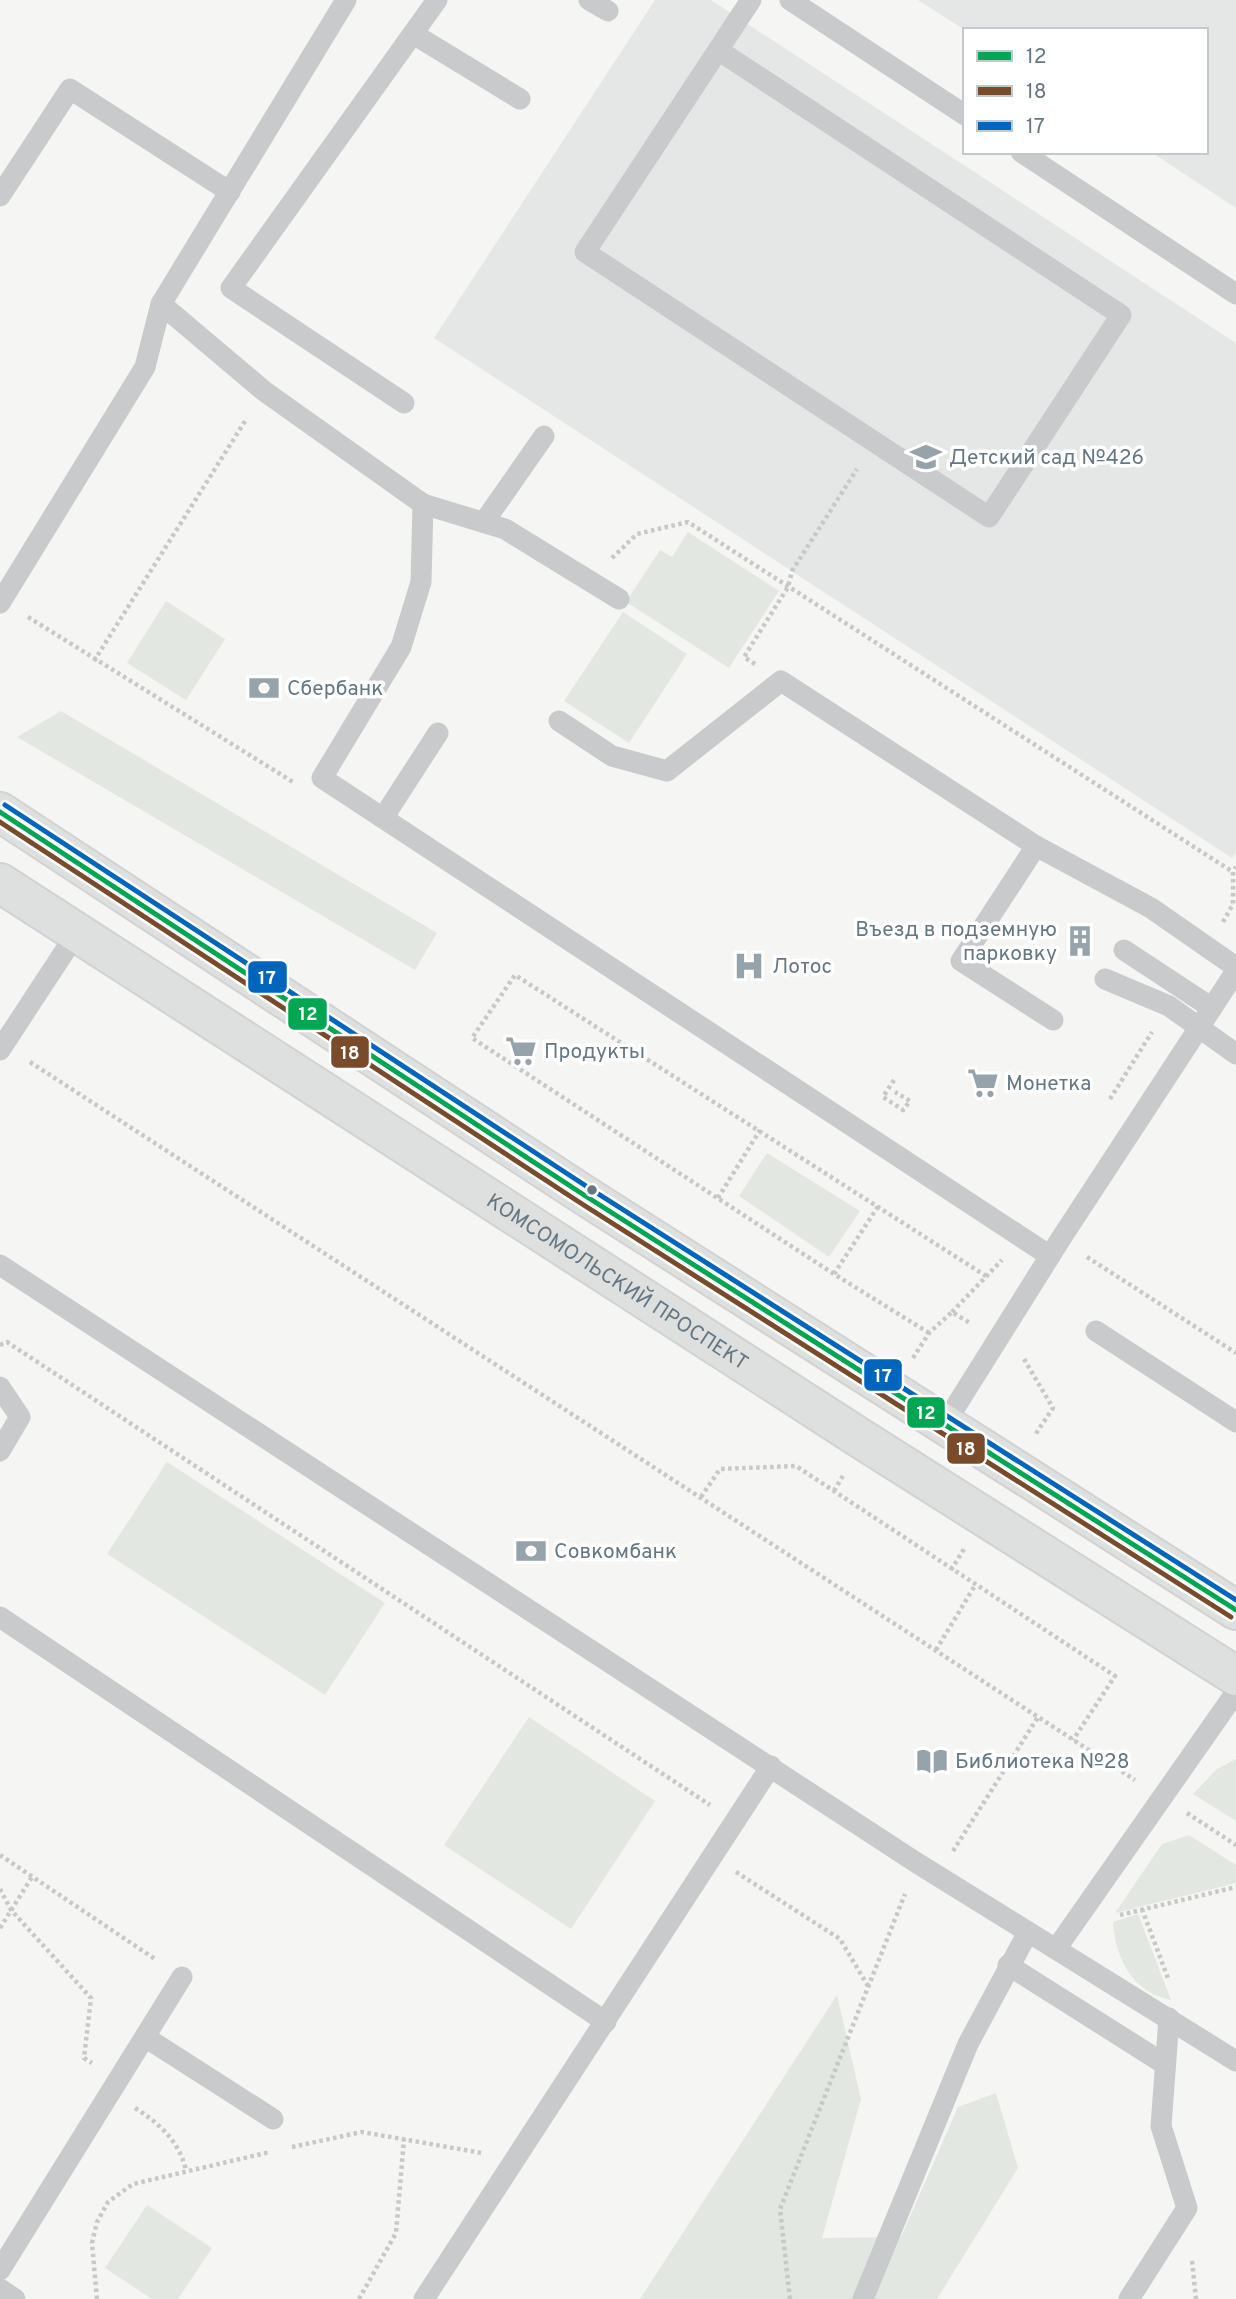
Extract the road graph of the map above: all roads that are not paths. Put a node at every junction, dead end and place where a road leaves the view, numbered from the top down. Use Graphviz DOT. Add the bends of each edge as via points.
graph roads {
  1 [pos="346,0"];
  2 [pos="438,0"];
  3 [pos="589,0"];
  4 [pos="751,0"];
  5 [pos="790,0"];
  6 [pos="608,11"];
  7 [pos="415,35"];
  8 [pos="718,50"];
  9 [pos="520,99"];
  10 [pos="963,114"];
  11 [pos="1024,154"];
  12 [pos="230,192"];
  13 [pos="0,196"];
  14 [pos="1236,294"];
  15 [pos="161,304"];
  16 [pos="404,403"];
  17 [pos="544,436"];
  18 [pos="423,504"];
  19 [pos="484,522"];
  20 [pos="5,596"];
  21 [pos="619,599"];
  22 [pos="559,721"];
  23 [pos="438,733"];
  24 [pos="0,812"];
  25 [pos="383,818"];
  26 [pos="1036,846"];
  27 [pos="0,883"];
  28 [pos="76,934"];
  29 [pos="1124,950"];
  30 [pos="1105,979"];
  31 [pos="1234,979"];
  32 [pos="1212,1008"];
  33 [pos="1053,1020"];
  34 [pos="1199,1028"];
  35 [pos="2,1047"];
  36 [pos="1236,1054"];
  37 [pos="477,1192"];
  38 [pos="1055,1248"];
  39 [pos="677,1255"];
  40 [pos="0,1265"];
  41 [pos="1096,1331"];
  42 [pos="0,1387"];
  43 [pos="1236,1422"];
  44 [pos="944,1425"];
  45 [pos="0,1451"];
  46 [pos="915,1471"];
  47 [pos="1236,1610"];
  48 [pos="0,1617"];
  49 [pos="1171,1633"];
  50 [pos="1236,1657"];
  51 [pos="1236,1676"];
  52 [pos="1236,1692"];
  53 [pos="771,1766"];
  54 [pos="1028,1932"];
  55 [pos="1056,1949"];
  56 [pos="1008,1965"];
  57 [pos="182,1977"];
  58 [pos="1169,2018"];
  59 [pos="606,2022"];
  60 [pos="145,2037"];
  61 [pos="1236,2061"];
  62 [pos="1163,2063"];
  63 [pos="273,2119"];
  64 [pos="0,2270"];
  65 [pos="0,2289"];
  66 [pos="15,2299"];
  67 [pos="424,2299"];
  68 [pos="863,2299"];
  69 [pos="1129,2299"];
  1 -- 12 [label="lane"];
  2 -- 7 [label="lane"];
  3 -- 6 [label="lane"];
  4 -- 8 [label="lane"];
  5 -- 10 [label="lane"];
  7 -- 9 [label="lane"];
  7 -- 16 [label="lane" via="231,288"];
  8 -- 8 [label="lane" via="1121,315 989,517 585,252"];
  11 -- 14 [label="lane"];
  12 -- 13 [label="lane" via="70,89"];
  12 -- 15 [label="lane"];
  15 -- 18 [label="lane" via="264,391"];
  15 -- 20 [label="lane" via="145,368"];
  17 -- 19 [label="lane"];
  18 -- 19 [label="lane"];
  18 -- 25 [label="lane" via="421,582 401,647 322,778"];
  19 -- 21 [label="lane" via="505,529"];
  22 -- 26 [label="lane" via="612,755 667,771 781,681"];
  23 -- 25 [label="lane"];
  24 -- 39 [label="main road"];
  25 -- 38 [label="lane" via="1023,1238"];
  26 -- 31 [label="lane" via="1151,908 1207,947"];
  26 -- 33 [label="lane" via="961,961"];
  27 -- 28 [label="main road, КОМСОМОЛЬСКИЙ ПРОСПЕКТ"];
  28 -- 35 [label="lane"];
  28 -- 37 [label="main road, КОМСОМОЛЬСКИЙ ПРОСПЕКТ"];
  29 -- 32 [label="lane"];
  30 -- 34 [label="lane" via="1169,1006"];
  31 -- 32 [label="lane"];
  32 -- 34 [label="lane"];
  34 -- 36 [label="lane"];
  34 -- 38 [label="lane"];
  37 -- 39 [label="main road" via="463,1174 463,1166 467,1159 483,1156 619,1239"];
  37 -- 46 [label="main road, КОМСОМОЛЬСКИЙ ПРОСПЕКТ"];
  38 -- 44 [label="lane"];
  39 -- 44 [label="main road"];
  40 -- 53 [label="lane"];
  41 -- 43 [label="lane"];
  42 -- 45 [label="lane" via="20,1417"];
  44 -- 46 [label="main road"];
  44 -- 47 [label="main road"];
  46 -- 49 [label="main road, КОМСОМОЛЬСКИЙ ПРОСПЕКТ"];
  48 -- 59 [label="lane"];
  49 -- 50 [label="main road"];
  49 -- 51 [label="main road, КОМСОМОЛЬСКИЙ ПРОСПЕКТ"];
  52 -- 55 [label="lane"];
  53 -- 54 [label="lane"];
  53 -- 59 [label="lane"];
  54 -- 55 [label="lane"];
  54 -- 56 [label="lane"];
  55 -- 58 [label="lane"];
  56 -- 62 [label="lane"];
  56 -- 68 [label="lane" via="968,2044"];
  57 -- 60 [label="lane"];
  58 -- 61 [label="lane"];
  58 -- 62 [label="lane"];
  59 -- 67 [label="lane"];
  60 -- 63 [label="lane"];
  60 -- 64 [label="lane"];
  62 -- 69 [label="lane" via="1161,2126 1186,2208"];
  65 -- 66 [label="lane"];
}
